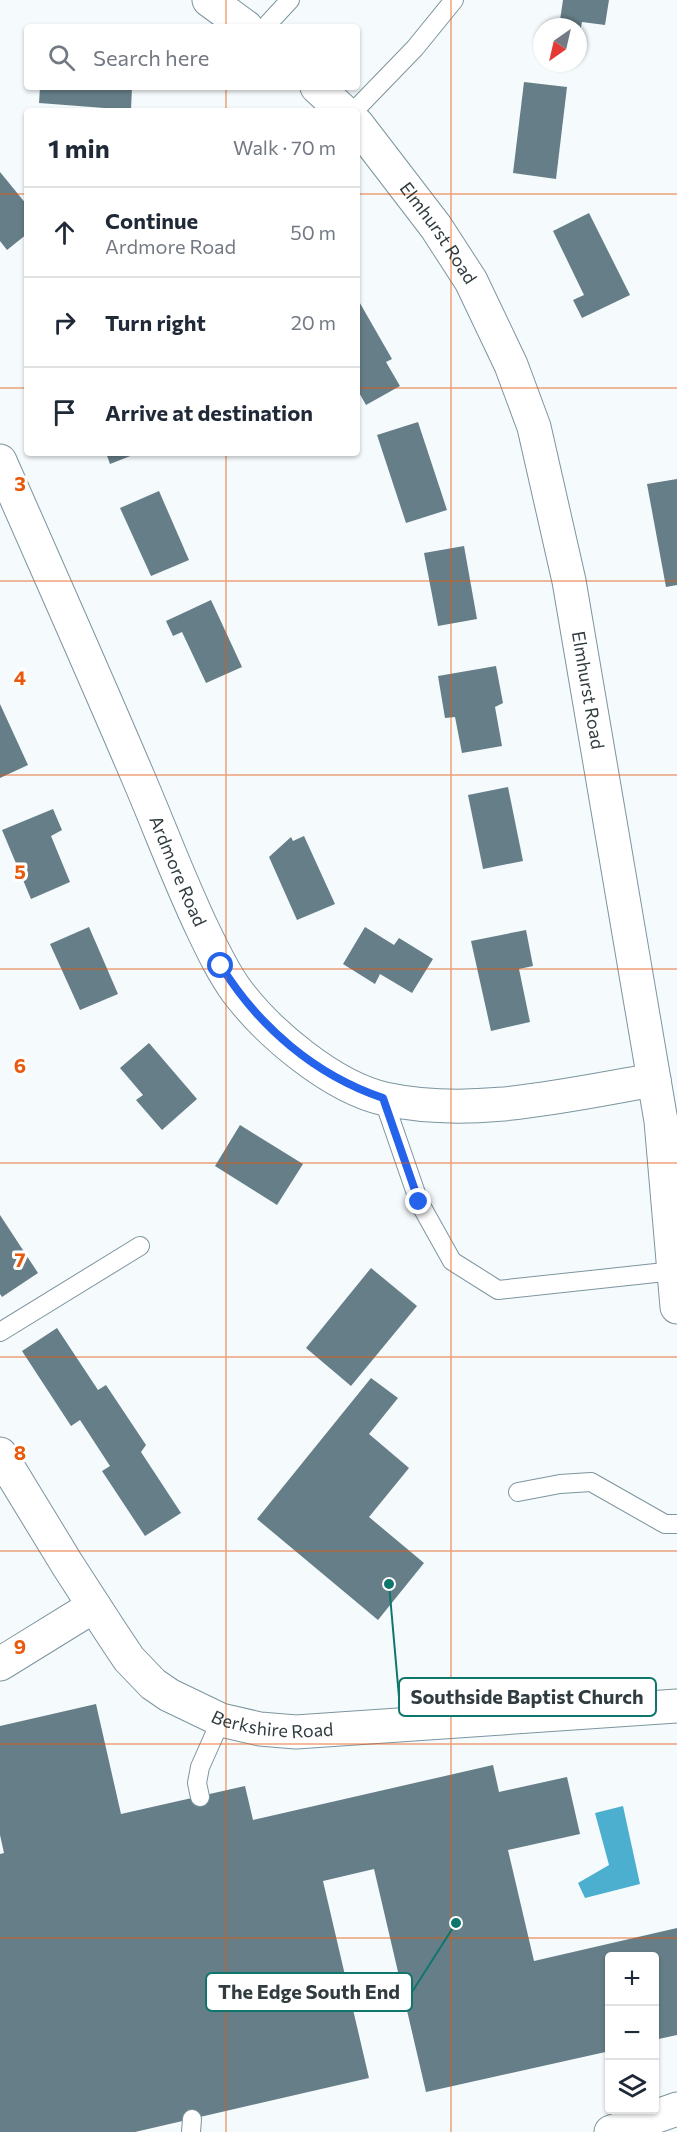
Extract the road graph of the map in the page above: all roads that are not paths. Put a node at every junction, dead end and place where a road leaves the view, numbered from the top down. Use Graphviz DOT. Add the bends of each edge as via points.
graph roads {
  1 [pos="209,0"];
  2 [pos="290,0"];
  3 [pos="454,0"];
  4 [pos="242,24"];
  5 [pos="268,24"];
  6 [pos="320,90"];
  7 [pos="340,108"];
  8 [pos="357,108"];
  9 [pos="360,128"];
  10 [pos="0,461"];
  11 [pos="654,1080"];
  12 [pos="383,1098"];
  13 [pos="140,1246"];
  14 [pos="674,1271"];
  15 [pos="677,1307"];
  16 [pos="0,1332"];
  17 [pos="0,1454"];
  18 [pos="518,1492"];
  19 [pos="677,1524"];
  20 [pos="94,1606"];
  21 [pos="0,1664"];
  22 [pos="677,1706"];
  23 [pos="221,1720"];
  24 [pos="200,1797"];
  25 [pos="677,2109"];
  26 [pos="611,2132"];
  1 -- 4 [label="street"];
  2 -- 5 [label="lane"];
  3 -- 8 [label="lane" via="415,48"];
  6 -- 7 [label="street"];
  9 -- 11 [label="street, Elmhurst Road" via="436,227 471,281 511,365 534,427 569,581"];
  10 -- 12 [label="street, Ardmore Road" via="184,891 221,966 251,1009 310,1062"];
  11 -- 12 [label="street, Ardmore Road" via="462,1108"];
  11 -- 14 [label="street, Elmhurst Road"];
  12 -- 14 [label="lane" via="419,1202 452,1261 498,1290"];
  13 -- 16 [label="lane"];
  14 -- 15 [label="street, Elmhurst Road"];
  17 -- 20 [label="street, Berkshire Road"];
  18 -- 19 [label="lane" via="591,1482 665,1524"];
  20 -- 21 [label="street"];
  20 -- 23 [label="street, Berkshire Road" via="129,1659 153,1684"];
  22 -- 23 [label="street, Berkshire Road" via="296,1732"];
  23 -- 24 [label="lane" via="200,1767"];
  25 -- 26 [label="street"];
}
